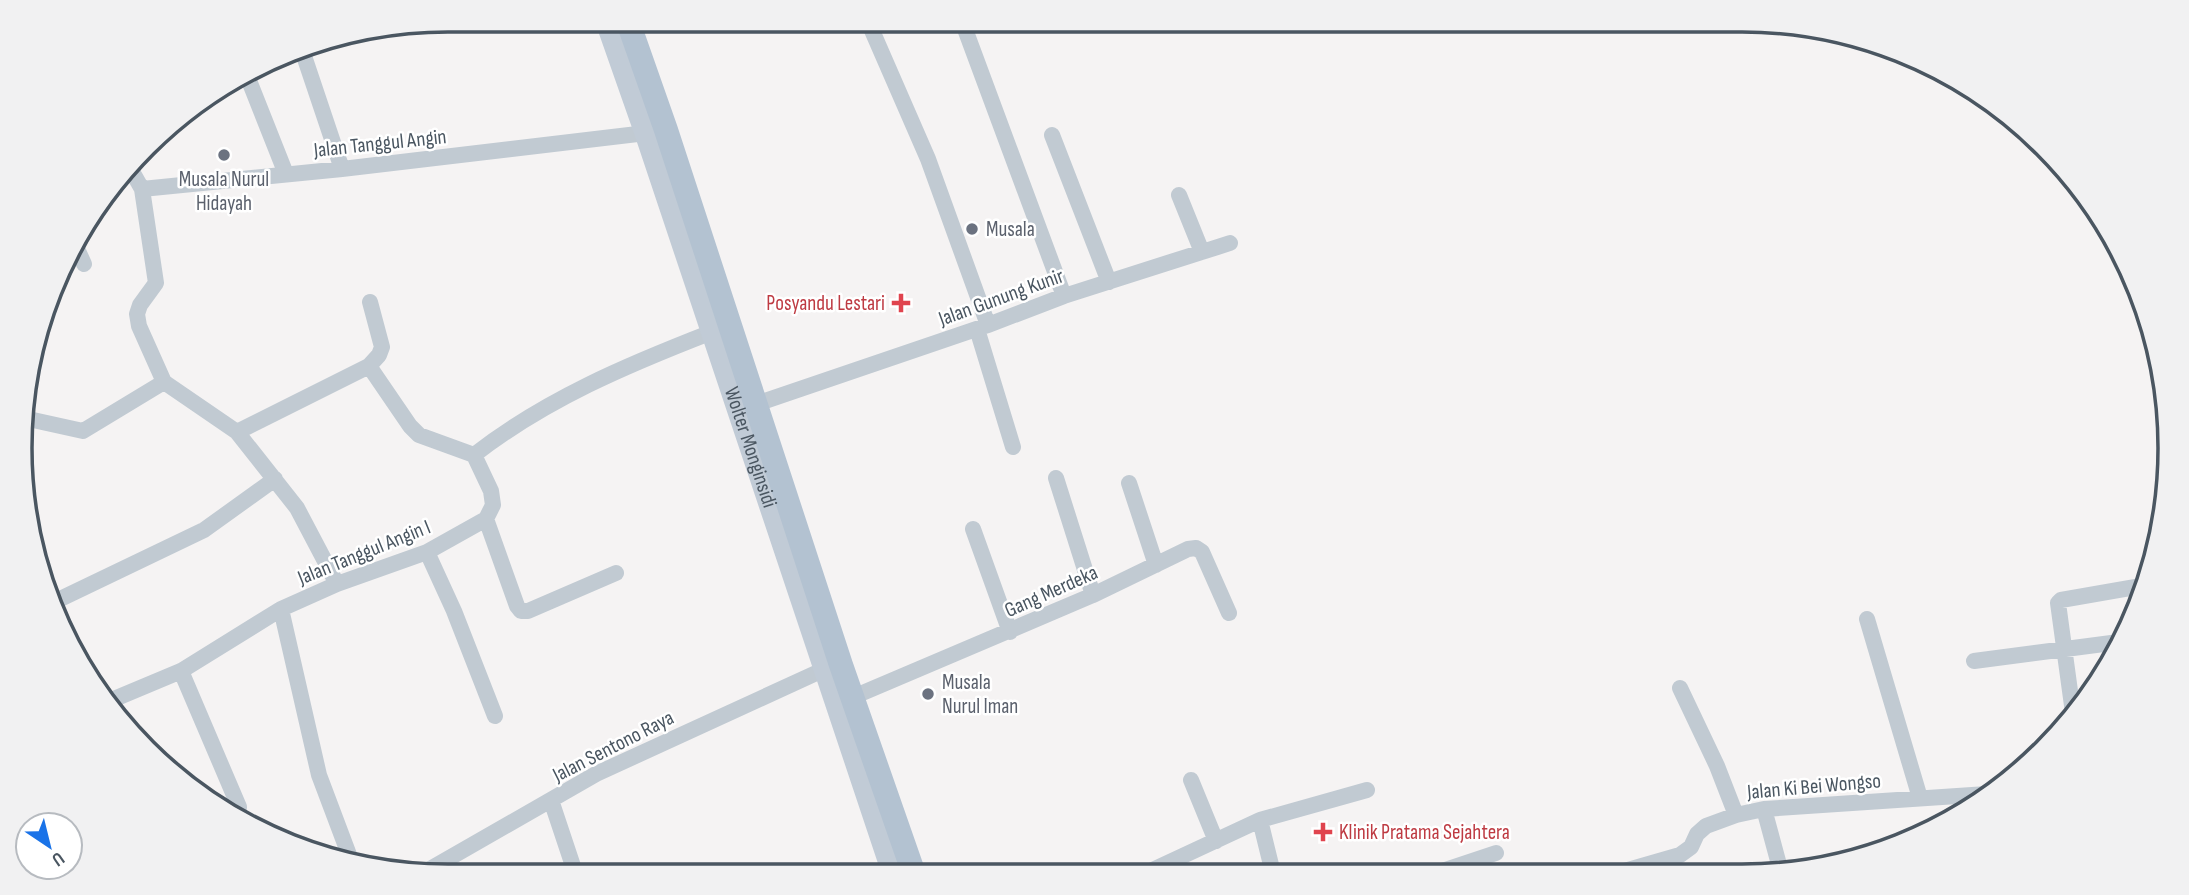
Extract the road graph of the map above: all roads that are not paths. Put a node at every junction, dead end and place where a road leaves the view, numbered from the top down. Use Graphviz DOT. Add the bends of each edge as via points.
graph roads {
  1 [pos="610,31"];
  2 [pos="631,31"];
  3 [pos="872,31"];
  4 [pos="966,31"];
  5 [pos="304,57"];
  6 [pos="249,82"];
  7 [pos="646,133"];
  8 [pos="1052,135"];
  9 [pos="342,169"];
  10 [pos="134,174"];
  11 [pos="286,174"];
  12 [pos="142,188"];
  13 [pos="1180,195"];
  14 [pos="1230,243"];
  15 [pos="1202,252"];
  16 [pos="79,254"];
  17 [pos="84,264"];
  18 [pos="1109,282"];
  19 [pos="1064,296"];
  20 [pos="370,302"];
  21 [pos="983,327"];
  22 [pos="712,332"];
  23 [pos="369,366"];
  24 [pos="164,382"];
  25 [pos="756,404"];
  26 [pos="32,420"];
  27 [pos="237,432"];
  28 [pos="1013,447"];
  29 [pos="474,455"];
  30 [pos="1056,478"];
  31 [pos="275,479"];
  32 [pos="1129,483"];
  33 [pos="486,519"];
  34 [pos="973,529"];
  35 [pos="427,552"];
  36 [pos="1156,565"];
  37 [pos="616,573"];
  38 [pos="337,584"];
  39 [pos="2133,588"];
  40 [pos="1093,595"];
  41 [pos="60,598"];
  42 [pos="281,609"];
  43 [pos="1229,613"];
  44 [pos="1867,619"];
  45 [pos="1010,632"];
  46 [pos="2108,644"];
  47 [pos="2065,650"];
  48 [pos="1974,661"];
  49 [pos="825,669"];
  50 [pos="181,671"];
  51 [pos="1680,688"];
  52 [pos="117,701"];
  53 [pos="2072,702"];
  54 [pos="853,713"];
  55 [pos="495,716"];
  56 [pos="1191,780"];
  57 [pos="1367,790"];
  58 [pos="1970,795"];
  59 [pos="1920,798"];
  60 [pos="551,800"];
  61 [pos="239,808"];
  62 [pos="1764,809"];
  63 [pos="1735,815"];
  64 [pos="1260,820"];
  65 [pos="1216,841"];
  66 [pos="348,851"];
  67 [pos="1496,853"];
  68 [pos="1778,862"];
  69 [pos="440,864"];
  70 [pos="572,864"];
  71 [pos="891,864"];
  72 [pos="910,864"];
  73 [pos="1166,864"];
  74 [pos="1271,864"];
  75 [pos="1463,864"];
  76 [pos="1649,864"];
  1 -- 7 [label="main road, Wolter Monginsidi"];
  2 -- 25 [label="main road, Wolter Monginsidi"];
  3 -- 21 [label="street" via="928,159"];
  4 -- 19 [label="street"];
  5 -- 9 [label="street"];
  6 -- 11 [label="street"];
  7 -- 9 [label="street, Jalan Tanggul Angin"];
  7 -- 22 [label="main road, Wolter Monginsidi"];
  8 -- 18 [label="street"];
  9 -- 11 [label="street, Jalan Tanggul Angin"];
  10 -- 12 [label="street"];
  11 -- 12 [label="street, Jalan Tanggul Angin"];
  12 -- 24 [label="street" via="156,283 137,314"];
  13 -- 15 [label="street"];
  14 -- 15 [label="street, Jalan Gunung Kunir"];
  15 -- 18 [label="street, Jalan Gunung Kunir"];
  16 -- 17 [label="street"];
  18 -- 19 [label="street, Jalan Gunung Kunir"];
  19 -- 21 [label="street, Jalan Gunung Kunir"];
  20 -- 23 [label="street" via="383,347"];
  21 -- 25 [label="street, Jalan Gunung Kunir"];
  21 -- 28 [label="street"];
  22 -- 29 [label="street" via="573,391"];
  22 -- 49 [label="main road, Wolter Monginsidi"];
  23 -- 27 [label="street"];
  23 -- 29 [label="street" via="419,435"];
  24 -- 26 [label="street" via="83,431"];
  24 -- 27 [label="street"];
  25 -- 54 [label="main road, Wolter Monginsidi"];
  27 -- 31 [label="street"];
  29 -- 33 [label="street" via="491,491 493,505"];
  30 -- 40 [label="street"];
  31 -- 38 [label="street" via="297,508"];
  31 -- 41 [label="street" via="204,530"];
  32 -- 36 [label="street"];
  33 -- 35 [label="street, Jalan Tanggul Angin I"];
  33 -- 37 [label="street" via="521,611"];
  34 -- 45 [label="street"];
  35 -- 38 [label="street, Jalan Tanggul Angin I"];
  35 -- 55 [label="street"];
  36 -- 40 [label="street, Gang Merdeka"];
  36 -- 43 [label="street, Gang Merdeka" via="1196,548 1202,552"];
  38 -- 42 [label="street, Jalan Tanggul Angin I"];
  39 -- 47 [label="street" via="2060,601"];
  40 -- 45 [label="street, Gang Merdeka"];
  42 -- 50 [label="street, Jalan Tanggul Angin I"];
  42 -- 66 [label="street" via="319,775"];
  44 -- 59 [label="street"];
  45 -- 54 [label="street, Gang Merdeka"];
  46 -- 47 [label="street"];
  47 -- 48 [label="street"];
  47 -- 53 [label="street"];
  49 -- 54 [label="main road, Wolter Monginsidi"];
  49 -- 60 [label="street, Jalan Sentono Raya" via="617,764"];
  50 -- 52 [label="street, Jalan Tanggul Angin I"];
  50 -- 61 [label="street"];
  51 -- 63 [label="street"];
  54 -- 71 [label="main road, Wolter Monginsidi"];
  54 -- 72 [label="main road, Wolter Monginsidi"];
  56 -- 65 [label="street"];
  57 -- 64 [label="street"];
  58 -- 59 [label="street, Jalan Ki Bei Wongso"];
  59 -- 62 [label="street, Jalan Ki Bei Wongso"];
  60 -- 69 [label="street, Jalan Sentono Raya"];
  60 -- 70 [label="street"];
  62 -- 63 [label="street, Jalan Ki Bei Wongso"];
  62 -- 68 [label="street"];
  63 -- 76 [label="street, Jalan Ki Bei Wongso" via="1700,830 1691,847 1680,855"];
  64 -- 65 [label="street"];
  64 -- 74 [label="street"];
  65 -- 73 [label="street"];
  67 -- 75 [label="street"];
}
